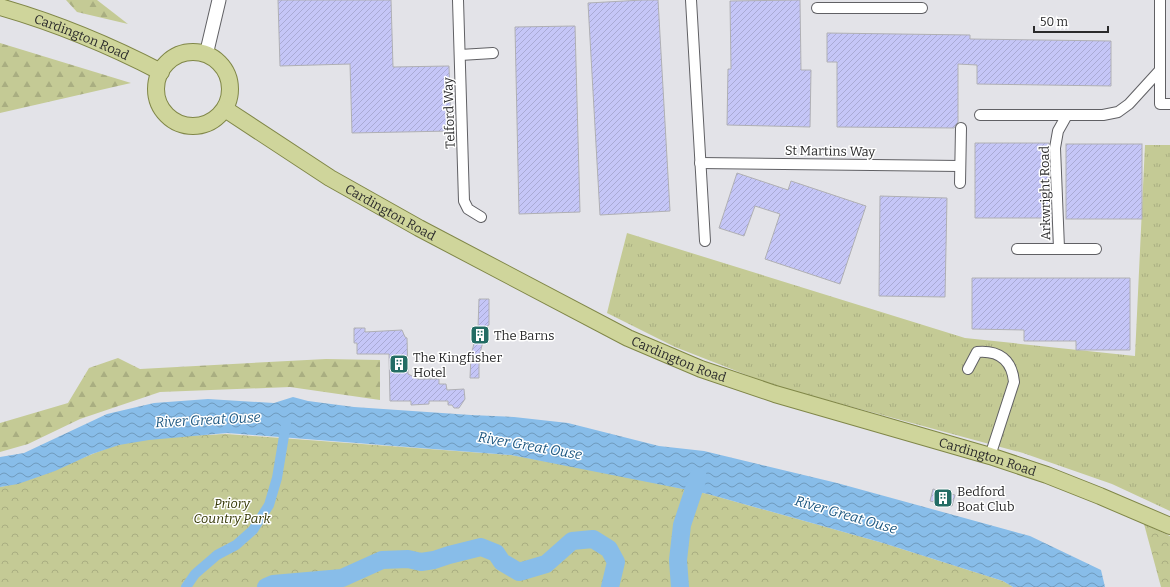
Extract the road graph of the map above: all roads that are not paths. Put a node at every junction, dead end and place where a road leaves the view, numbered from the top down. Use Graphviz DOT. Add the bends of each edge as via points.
graph roads {
  1 [pos="219,0"];
  2 [pos="458,0"];
  3 [pos="690,0"];
  4 [pos="1160,0"];
  5 [pos="879,4"];
  6 [pos="0,7"];
  7 [pos="817,8"];
  8 [pos="922,8"];
  9 [pos="493,53"];
  10 [pos="206,54"];
  11 [pos="460,54"];
  12 [pos="1160,70"];
  13 [pos="161,72"];
  14 [pos="1170,104"];
  15 [pos="225,109"];
  16 [pos="980,115"];
  17 [pos="1067,115"];
  18 [pos="961,128"];
  19 [pos="700,163"];
  20 [pos="960,166"];
  21 [pos="960,183"];
  22 [pos="481,217"];
  23 [pos="705,241"];
  24 [pos="1059,248"];
  25 [pos="1017,249"];
  26 [pos="1096,249"];
  27 [pos="968,369"];
  28 [pos="990,456"];
  29 [pos="1170,526"];
  1 -- 10 [label="street"];
  2 -- 11 [label="street, Telford Way"];
  3 -- 19 [label="street"];
  4 -- 12 [label="street"];
  5 -- 7 [label="street"];
  5 -- 8 [label="street"];
  6 -- 13 [label="main road, Cardington Road" via="83,35"];
  9 -- 11 [label="street"];
  10 -- 13 [label="main road" via="180,54 169,61"];
  10 -- 15 [label="main road" via="218,62 227,74 231,92"];
  11 -- 22 [label="street, Telford Way" via="464,201 468,210"];
  12 -- 14 [label="street" via="1160,104"];
  12 -- 17 [label="street" via="1129,104 1118,112 1103,115"];
  13 -- 15 [label="main road" via="157,85 157,99 164,112 178,124 196,126 213,121"];
  15 -- 28 [label="main road, Cardington Road" via="330,178 628,338 701,369 775,394"];
  16 -- 17 [label="street"];
  17 -- 24 [label="street, Arkwright Road" via="1058,131 1055,148"];
  18 -- 20 [label="street"];
  19 -- 20 [label="street, St Martins Way"];
  19 -- 23 [label="street"];
  20 -- 21 [label="street"];
  24 -- 25 [label="street, Arkwright Road"];
  24 -- 26 [label="street, Arkwright Road"];
  27 -- 28 [label="street" via="977,352 985,351 1008,361 1013,371 1014,382"];
  28 -- 29 [label="main road, Cardington Road" via="1087,490"];
}
